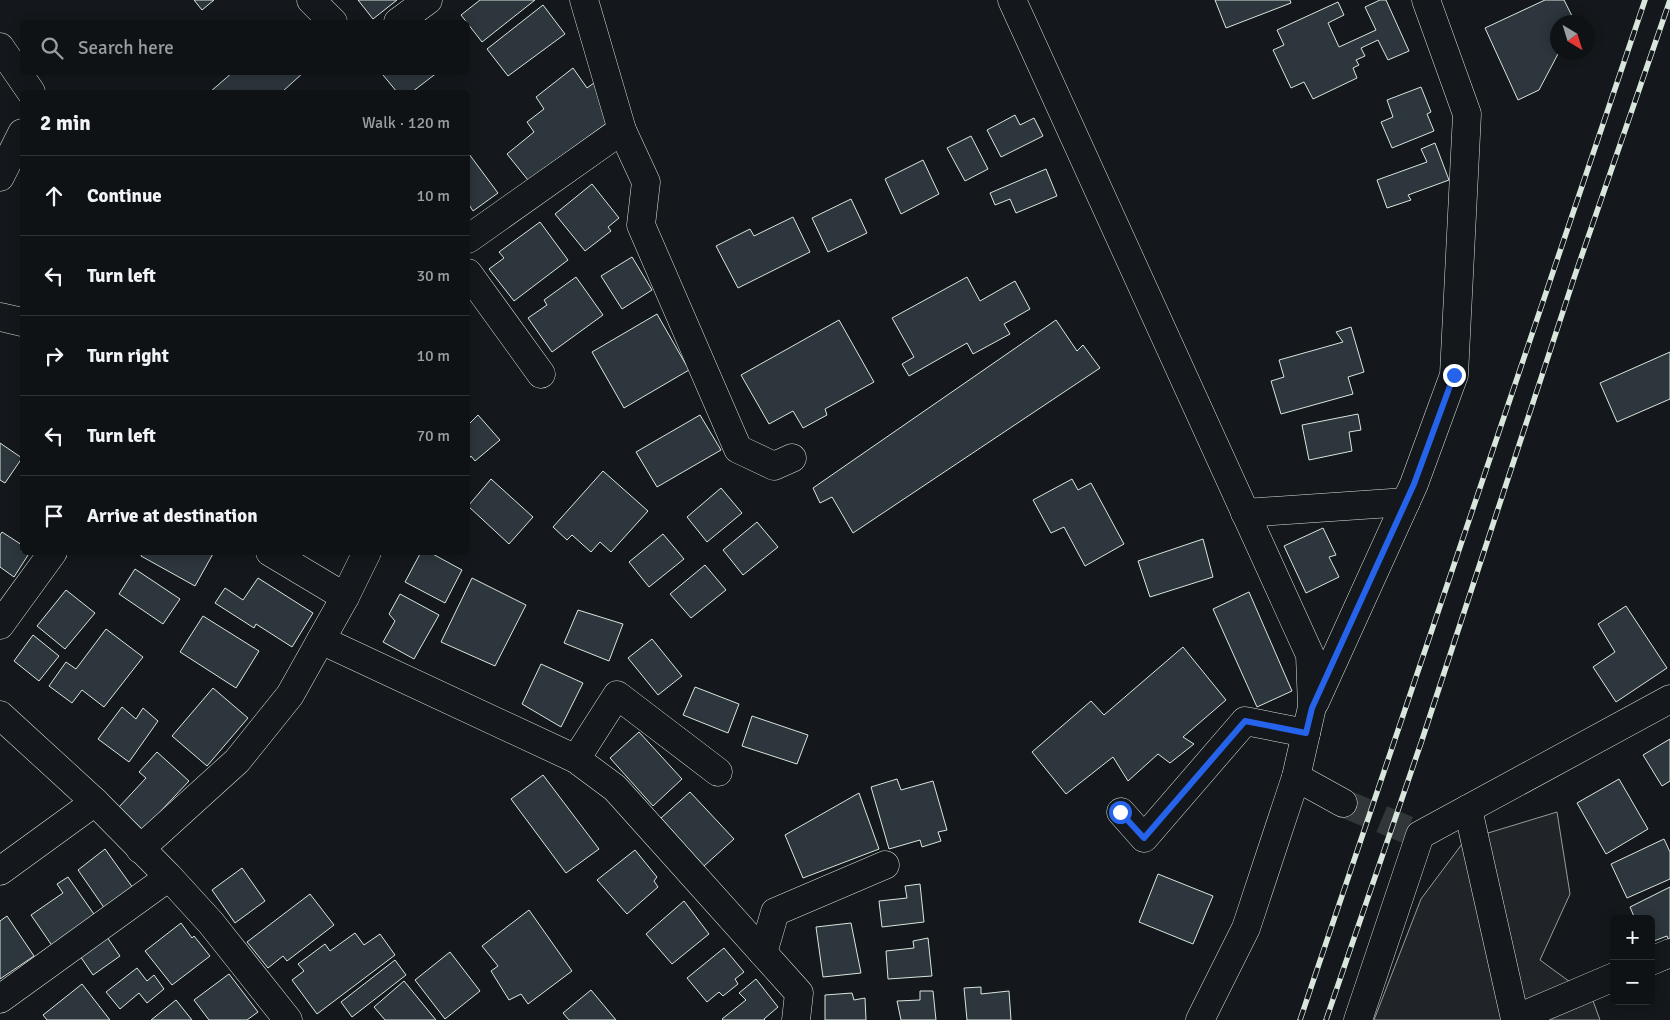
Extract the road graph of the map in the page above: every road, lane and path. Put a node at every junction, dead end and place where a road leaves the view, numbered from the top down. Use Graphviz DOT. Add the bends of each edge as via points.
graph roads {
  1 [pos="311,0"];
  2 [pos="428,0"];
  3 [pos="584,0"];
  4 [pos="1012,0"];
  5 [pos="1426,0"];
  6 [pos="331,20"];
  7 [pos="401,20"];
  8 [pos="0,47"];
  9 [pos="30,90"];
  10 [pos="622,130"];
  11 [pos="20,137"];
  12 [pos="0,177"];
  13 [pos="470,238"];
  14 [pos="470,276"];
  15 [pos="0,317"];
  16 [pos="20,322"];
  17 [pos="541,374"];
  18 [pos="792,458"];
  19 [pos="1406,502"];
  20 [pos="1246,513"];
  21 [pos="52,555"];
  22 [pos="275,555"];
  23 [pos="365,555"];
  24 [pos="345,597"];
  25 [pos="0,625"];
  26 [pos="321,640"];
  27 [pos="1670,699"];
  28 [pos="0,715"];
  29 [pos="1309,720"];
  30 [pos="576,759"];
  31 [pos="718,772"];
  32 [pos="1296,777"];
  33 [pos="95,802"];
  34 [pos="1342,803"];
  35 [pos="1468,809"];
  36 [pos="1120,812"];
  37 [pos="140,849"];
  38 [pos="885,865"];
  39 [pos="0,871"];
  40 [pos="169,877"];
  41 [pos="763,953"];
  42 [pos="1670,953"];
  43 [pos="1653,960"];
  44 [pos="1610,979"];
  45 [pos="0,999"];
  46 [pos="277,1016"];
  47 [pos="796,1020"];
  48 [pos="1200,1020"];
  49 [pos="1358,1020"];
  50 [pos="1514,1020"];
  1 -- 6 [label="street"];
  2 -- 7 [label="street"];
  3 -- 10 [label="street"];
  4 -- 20 [label="street"];
  5 -- 19 [label="street" via="1468,114 1454,375"];
  8 -- 9 [label="street"];
  10 -- 13 [label="street"];
  10 -- 18 [label="street" via="646,182 641,225 738,449 774,466"];
  11 -- 12 [label="street"];
  14 -- 17 [label="street"];
  15 -- 16 [label="street"];
  19 -- 20 [label="street"];
  19 -- 29 [label="street"];
  20 -- 29 [label="street" via="1310,655"];
  21 -- 25 [label="street"];
  22 -- 24 [label="street"];
  23 -- 24 [label="street"];
  24 -- 26 [label="street"];
  26 -- 30 [label="street"];
  26 -- 37 [label="street" via="290,695 237,761"];
  27 -- 35 [label="street"];
  28 -- 33 [label="street"];
  29 -- 32 [label="street"];
  29 -- 36 [label="street" via="1245,721 1144,838"];
  30 -- 31 [label="street" via="617,695"];
  30 -- 41 [label="street" via="615,788"];
  32 -- 34 [label="street"];
  32 -- 48 [label="street" via="1246,928"];
  33 -- 37 [label="street"];
  33 -- 39 [label="street"];
  35 -- 49 [label="street" via="1420,835"];
  35 -- 50 [label="street"];
  37 -- 40 [label="street"];
  38 -- 41 [label="street" via="775,912"];
  40 -- 45 [label="street"];
  40 -- 46 [label="street" via="211,923"];
  41 -- 47 [label="street" via="799,993"];
  42 -- 43 [label="street"];
  44 -- 50 [label="street"];
}
